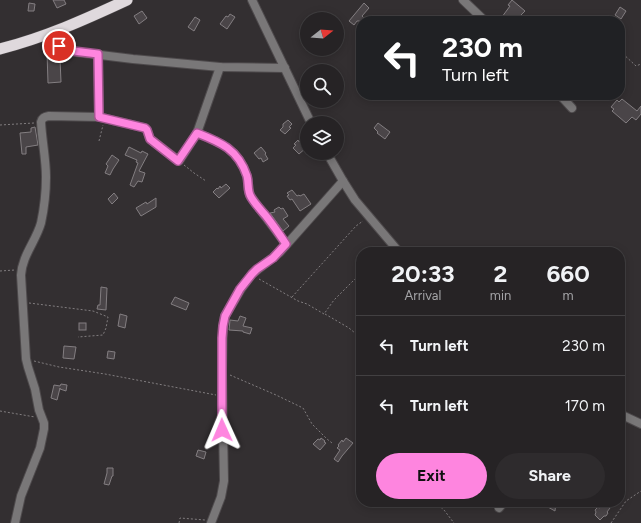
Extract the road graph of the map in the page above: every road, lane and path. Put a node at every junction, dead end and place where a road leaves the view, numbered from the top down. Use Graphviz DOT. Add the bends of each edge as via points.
graph roads {
  1 [pos="127,0"];
  2 [pos="252,0"];
  3 [pos="463,0"];
  4 [pos="480,16"];
  5 [pos="53,33"];
  6 [pos="0,49"];
  7 [pos="98,54"];
  8 [pos="625,55"];
  9 [pos="641,64"];
  10 [pos="220,67"];
  11 [pos="285,68"];
  12 [pos="565,100"];
  13 [pos="572,108"];
  14 [pos="308,116"];
  15 [pos="102,118"];
  16 [pos="41,122"];
  17 [pos="0,125"];
  18 [pos="197,133"];
  19 [pos="99,141"];
  20 [pos="331,160"];
  21 [pos="178,161"];
  22 [pos="206,181"];
  23 [pos="343,181"];
  24 [pos="368,217"];
  25 [pos="286,244"];
  26 [pos="395,247"];
  27 [pos="22,270"];
  28 [pos="0,271"];
  29 [pos="252,274"];
  30 [pos="356,278"];
  31 [pos="291,298"];
  32 [pos="23,302"];
  33 [pos="324,314"];
  34 [pos="356,334"];
  35 [pos="78,337"];
  36 [pos="26,359"];
  37 [pos="222,372"];
  38 [pos="222,396"];
  39 [pos="0,412"];
  40 [pos="625,416"];
  41 [pos="43,419"];
  42 [pos="641,424"];
  43 [pos="332,443"];
  44 [pos="641,491"];
  45 [pos="625,502"];
  46 [pos="441,507"];
  47 [pos="622,507"];
  48 [pos="211,522"];
  49 [pos="15,523"];
  50 [pos="179,523"];
  51 [pos="454,523"];
  52 [pos="611,523"];
  1 -- 5 [label="highway"];
  2 -- 11 [label="street"];
  3 -- 4 [label="street"];
  5 -- 6 [label="highway"];
  5 -- 7 [label="street" via="62,49"];
  7 -- 10 [label="street"];
  7 -- 15 [label="street"];
  8 -- 9 [label="path" via="636,66"];
  10 -- 11 [label="street"];
  10 -- 18 [label="street"];
  11 -- 14 [label="street"];
  12 -- 13 [label="street"];
  15 -- 16 [label="street" via="49,116 44,117"];
  15 -- 19 [label="path"];
  15 -- 21 [label="street" via="145,128 150,139"];
  16 -- 17 [label="path"];
  16 -- 27 [label="street" via="46,178 44,203 38,233"];
  18 -- 21 [label="street"];
  18 -- 25 [label="street" via="225,145 236,155 247,176 251,197"];
  20 -- 23 [label="street"];
  21 -- 22 [label="path"];
  23 -- 24 [label="street"];
  23 -- 25 [label="street"];
  24 -- 26 [label="street"];
  24 -- 31 [label="path" via="356,226"];
  25 -- 29 [label="street"];
  27 -- 28 [label="path"];
  27 -- 32 [label="street"];
  29 -- 31 [label="path"];
  29 -- 37 [label="street" via="225,316"];
  30 -- 33 [label="path"];
  31 -- 33 [label="path"];
  32 -- 35 [label="path" via="93,311 108,317 103,335"];
  32 -- 36 [label="street"];
  33 -- 34 [label="path"];
  36 -- 38 [label="path"];
  36 -- 41 [label="street"];
  37 -- 38 [label="street"];
  37 -- 43 [label="path" via="303,408 312,424"];
  38 -- 48 [label="street" via="223,490"];
  39 -- 41 [label="path"];
  40 -- 42 [label="street"];
  41 -- 49 [label="street" via="43,437 21,496"];
  44 -- 45 [label="path"];
  46 -- 51 [label="path"];
  47 -- 52 [label="path"];
  48 -- 50 [label="path" via="180,518"];
}
